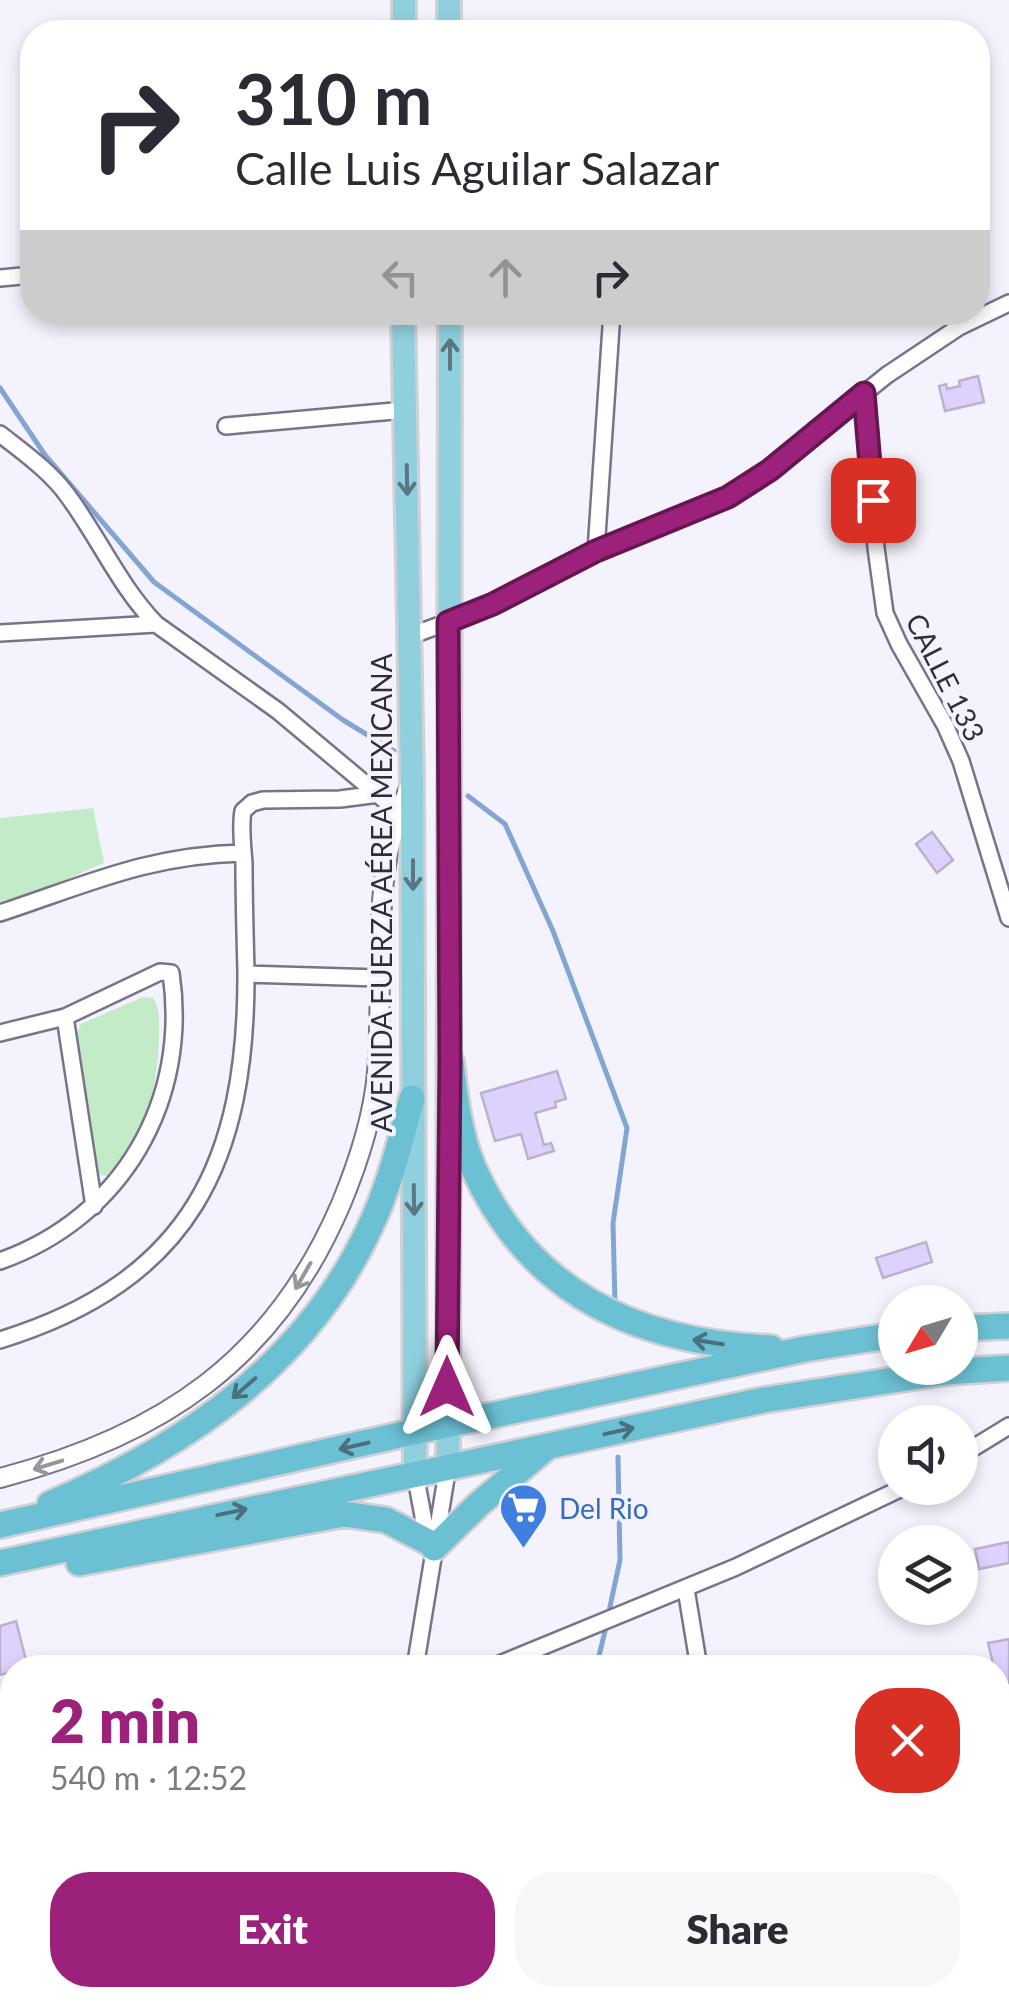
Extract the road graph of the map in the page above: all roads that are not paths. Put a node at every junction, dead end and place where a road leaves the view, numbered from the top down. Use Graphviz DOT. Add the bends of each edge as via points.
graph roads {
  1 [pos="403,325"];
  2 [pos="450,325"];
  3 [pos="611,325"];
  4 [pos="963,325"];
  5 [pos="864,393"];
  6 [pos="406,410"];
  7 [pos="226,426"];
  8 [pos="0,434"];
  9 [pos="596,551"];
  10 [pos="448,622"];
  11 [pos="156,624"];
  12 [pos="0,633"];
  13 [pos="410,636"];
  14 [pos="412,778"];
  15 [pos="379,794"];
  16 [pos="400,812"];
  17 [pos="243,853"];
  18 [pos="0,913"];
  19 [pos="1009,918"];
  20 [pos="246,974"];
  21 [pos="379,978"];
  22 [pos="65,1018"];
  23 [pos="0,1033"];
  24 [pos="450,1062"];
  25 [pos="412,1098"];
  26 [pos="94,1206"];
  27 [pos="0,1261"];
  28 [pos="1009,1326"];
  29 [pos="978,1327"];
  30 [pos="878,1337"];
  31 [pos="0,1340"];
  32 [pos="806,1349"];
  33 [pos="1009,1368"];
  34 [pos="447,1426"];
  35 [pos="1009,1426"];
  36 [pos="413,1432"];
  37 [pos="978,1445"];
  38 [pos="548,1446"];
  39 [pos="448,1466"];
  40 [pos="415,1473"];
  41 [pos="0,1478"];
  42 [pos="878,1499"];
  43 [pos="69,1511"];
  44 [pos="0,1525"];
  45 [pos="77,1546"];
  46 [pos="432,1551"];
  47 [pos="0,1566"];
  48 [pos="686,1588"];
  49 [pos="418,1655"];
  50 [pos="522,1655"];
  51 [pos="697,1655"];
  1 -- 6 [label="main road, AVENIDA FUERZA AÉREA MEXICANA"];
  10 -- 2 [label="main road, one-way"];
  3 -- 9 [label="street"];
  4 -- 5 [label="street"];
  5 -- 9 [label="street" via="728,497"];
  5 -- 19 [label="street, CALLE 133" via="885,613 961,761"];
  6 -- 7 [label="street"];
  6 -- 13 [label="main road, AVENIDA FUERZA AÉREA MEXICANA, one-way"];
  8 -- 11 [label="street" via="66,493"];
  9 -- 10 [label="street"];
  10 -- 13 [label="street"];
  10 -- 24 [label="main road"];
  11 -- 12 [label="street"];
  11 -- 15 [label="street"];
  13 -- 14 [label="main road, AVENIDA FUERZA AÉREA MEXICANA"];
  14 -- 16 [label="street"];
  14 -- 25 [label="main road, AVENIDA FUERZA AÉREA MEXICANA, one-way"];
  15 -- 16 [label="street"];
  15 -- 17 [label="street" via="247,806"];
  16 -- 21 [label="street" via="382,896"];
  17 -- 18 [label="street" via="134,866"];
  17 -- 20 [label="street"];
  20 -- 21 [label="street"];
  20 -- 31 [label="street" via="235,1107 192,1212 172,1241 106,1294"];
  21 -- 41 [label="street, one-way" via="377,1072 362,1145 332,1225 287,1303 218,1376 176,1406 109,1442"];
  22 -- 23 [label="street"];
  22 -- 26 [label="street"];
  22 -- 26 [label="street" via="160,972 171,973 170,1059 158,1108 129,1167"];
  32 -- 24 [label="highway, one-way" via="664,1334 604,1311 563,1284 518,1241 472,1165"];
  24 -- 34 [label="main road"];
  25 -- 36 [label="main road, AVENIDA FUERZA AÉREA MEXICANA, one-way"];
  25 -- 44 [label="highway, one-way" via="370,1228 330,1297 292,1344 170,1445"];
  26 -- 27 [label="street"];
  28 -- 29 [label="highway"];
  30 -- 32 [label="highway"];
  32 -- 34 [label="highway"];
  38 -- 33 [label="highway, one-way" via="832,1387"];
  34 -- 36 [label="highway"];
  34 -- 39 [label="main road"];
  35 -- 37 [label="street"];
  36 -- 40 [label="main road, AVENIDA FUERZA AÉREA MEXICANA"];
  36 -- 43 [label="highway, one-way"];
  38 -- 39 [label="highway"];
  38 -- 46 [label="highway"];
  39 -- 40 [label="highway"];
  39 -- 46 [label="street"];
  45 -- 40 [label="highway, one-way"];
  40 -- 46 [label="street"];
  42 -- 48 [label="street"];
  43 -- 44 [label="highway"];
  43 -- 45 [label="highway"];
  45 -- 47 [label="highway"];
  46 -- 47 [label="highway" via="373,1516 344,1514 44,1569"];
  46 -- 49 [label="street"];
  48 -- 50 [label="street"];
  48 -- 51 [label="street"];
}
